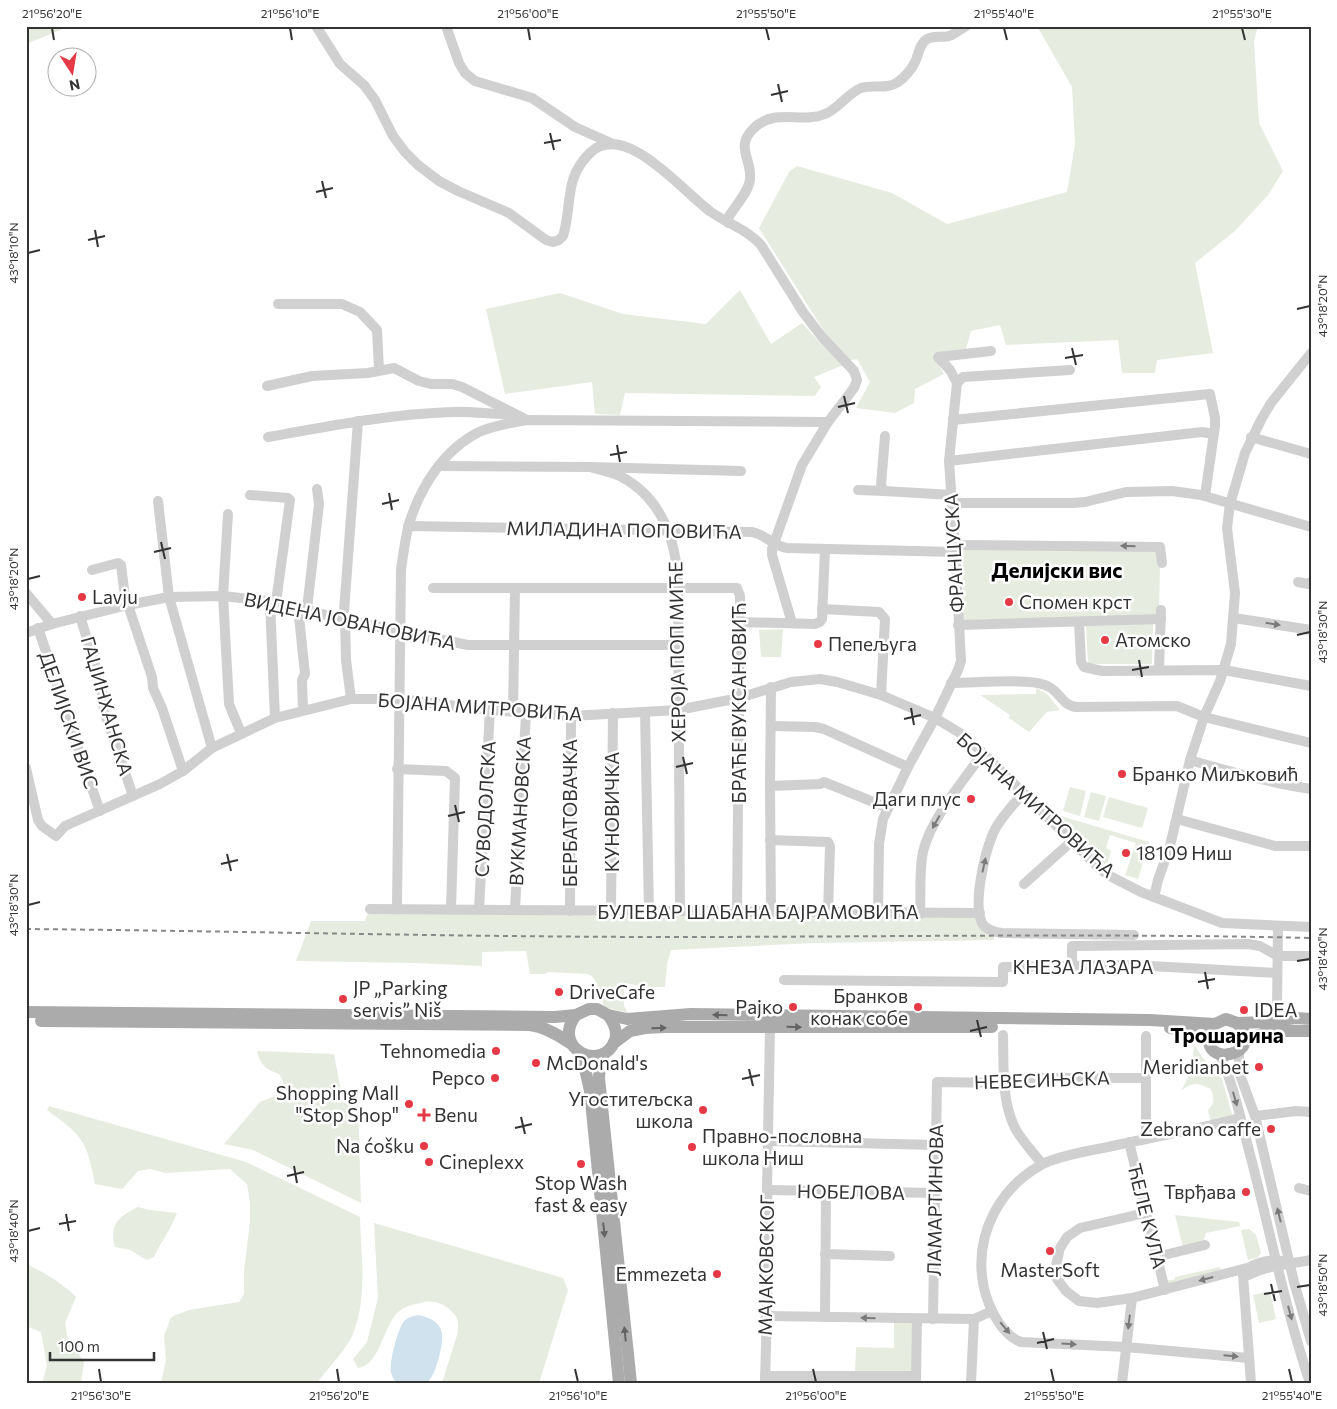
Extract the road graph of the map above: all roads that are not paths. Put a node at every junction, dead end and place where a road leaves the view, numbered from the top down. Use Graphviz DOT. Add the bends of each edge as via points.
graph roads {
  1 [pos="316,26"];
  2 [pos="446,26"];
  3 [pos="966,26"];
  4 [pos="613,144"];
  5 [pos="728,223"];
  6 [pos="278,304"];
  7 [pos="991,351"];
  8 [pos="1311,353"];
  9 [pos="379,370"];
  10 [pos="1070,370"];
  11 [pos="957,383"];
  12 [pos="267,386"];
  13 [pos="515,414"];
  14 [pos="358,420"];
  15 [pos="527,420"];
  16 [pos="953,420"];
  17 [pos="828,422"];
  18 [pos="1214,434"];
  19 [pos="885,436"];
  20 [pos="268,437"];
  21 [pos="1251,437"];
  22 [pos="1311,454"];
  23 [pos="949,461"];
  24 [pos="440,466"];
  25 [pos="590,467"];
  26 [pos="741,471"];
  27 [pos="317,489"];
  28 [pos="858,490"];
  29 [pos="884,492"];
  30 [pos="250,495"];
  31 [pos="1205,496"];
  32 [pos="952,499"];
  33 [pos="158,501"];
  34 [pos="1230,504"];
  35 [pos="228,514"];
  36 [pos="408,526"];
  37 [pos="1311,527"];
  38 [pos="669,531"];
  39 [pos="774,544"];
  40 [pos="825,549"];
  41 [pos="955,549"];
  42 [pos="1162,562"];
  43 [pos="92,570"];
  44 [pos="1298,582"];
  45 [pos="1311,582"];
  46 [pos="678,587"];
  47 [pos="433,588"];
  48 [pos="514,588"];
  49 [pos="26,593"];
  50 [pos="223,596"];
  51 [pos="169,597"];
  52 [pos="273,602"];
  53 [pos="127,605"];
  54 [pos="303,608"];
  55 [pos="822,609"];
  56 [pos="80,616"];
  57 [pos="1234,618"];
  58 [pos="346,620"];
  59 [pos="739,622"];
  60 [pos="1079,622"];
  61 [pos="792,623"];
  62 [pos="52,624"];
  63 [pos="958,625"];
  64 [pos="38,628"];
  65 [pos="1311,630"];
  66 [pos="26,632"];
  67 [pos="400,632"];
  68 [pos="678,644"];
  69 [pos="514,646"];
  70 [pos="1159,670"];
  71 [pos="1224,670"];
  72 [pos="951,683"];
  73 [pos="1311,686"];
  74 [pos="772,687"];
  75 [pos="881,695"];
  76 [pos="739,698"];
  77 [pos="399,699"];
  78 [pos="351,700"];
  79 [pos="303,710"];
  80 [pos="490,710"];
  81 [pos="678,710"];
  82 [pos="513,712"];
  83 [pos="645,712"];
  84 [pos="613,713"];
  85 [pos="526,714"];
  86 [pos="571,716"];
  87 [pos="1204,717"];
  88 [pos="275,718"];
  89 [pos="935,718"];
  90 [pos="772,726"];
  91 [pos="241,733"];
  92 [pos="1311,743"];
  93 [pos="212,748"];
  94 [pos="983,753"];
  95 [pos="1190,760"];
  96 [pos="908,767"];
  97 [pos="26,768"];
  98 [pos="397,769"];
  99 [pos="183,771"];
  100 [pos="770,786"];
  101 [pos="1311,789"];
  102 [pos="1023,793"];
  103 [pos="133,796"];
  104 [pos="888,808"];
  105 [pos="100,811"];
  106 [pos="1177,819"];
  107 [pos="770,840"];
  108 [pos="1072,841"];
  109 [pos="1311,846"];
  110 [pos="1024,884"];
  111 [pos="1154,897"];
  112 [pos="397,908"];
  113 [pos="479,908"];
  114 [pos="370,909"];
  115 [pos="451,909"];
  116 [pos="515,909"];
  117 [pos="570,911"];
  118 [pos="611,911"];
  119 [pos="649,911"];
  120 [pos="680,911"];
  121 [pos="737,912"];
  122 [pos="771,912"];
  123 [pos="828,913"];
  124 [pos="980,913"];
  125 [pos="878,914"];
  126 [pos="920,914"];
  127 [pos="1278,926"];
  128 [pos="1311,927"];
  129 [pos="1134,935"];
  130 [pos="1278,956"];
  131 [pos="1311,956"];
  132 [pos="1072,966"];
  133 [pos="1277,973"];
  134 [pos="784,980"];
  135 [pos="26,1012"];
  136 [pos="576,1015"];
  137 [pos="608,1015"];
  138 [pos="1311,1019"];
  139 [pos="26,1021"];
  140 [pos="1266,1022"];
  141 [pos="1238,1023"];
  142 [pos="1215,1024"];
  143 [pos="770,1027"];
  144 [pos="1311,1031"];
  145 [pos="1004,1035"];
  146 [pos="1146,1036"];
  147 [pos="1209,1039"];
  148 [pos="570,1043"];
  149 [pos="614,1043"];
  150 [pos="1242,1045"];
  151 [pos="580,1053"];
  152 [pos="603,1054"];
  153 [pos="1219,1054"];
  154 [pos="1146,1078"];
  155 [pos="937,1082"];
  156 [pos="1003,1082"];
  157 [pos="1311,1112"];
  158 [pos="1255,1116"];
  159 [pos="1240,1118"];
  160 [pos="1146,1139"];
  161 [pos="768,1141"];
  162 [pos="1129,1142"];
  163 [pos="936,1145"];
  164 [pos="1042,1164"];
  165 [pos="1299,1188"];
  166 [pos="767,1190"];
  167 [pos="1311,1191"];
  168 [pos="826,1192"];
  169 [pos="936,1193"];
  170 [pos="1145,1213"];
  171 [pos="1205,1245"];
  172 [pos="825,1254"];
  173 [pos="890,1256"];
  174 [pos="1156,1257"];
  175 [pos="1311,1260"];
  176 [pos="1275,1262"];
  177 [pos="1290,1262"];
  178 [pos="1247,1268"];
  179 [pos="1244,1283"];
  180 [pos="1165,1290"];
  181 [pos="1132,1298"];
  182 [pos="992,1312"];
  183 [pos="766,1316"];
  184 [pos="825,1317"];
  185 [pos="917,1319"];
  186 [pos="934,1319"];
  187 [pos="974,1319"];
  188 [pos="1311,1340"];
  189 [pos="1126,1347"];
  190 [pos="1249,1358"];
  191 [pos="765,1379"];
  192 [pos="916,1379"];
  193 [pos="814,1380"];
  194 [pos="620,1383"];
  195 [pos="631,1383"];
  196 [pos="972,1383"];
  197 [pos="1122,1383"];
  198 [pos="1251,1383"];
  199 [pos="1310,1383"];
  1 -- 4 [label="street" via="340,64 364,85 393,136 418,165 438,181 509,213 546,240 553,242 563,236 573,178 583,161 593,150"];
  2 -- 4 [label="street" via="459,63 474,81 532,98 575,127"];
  3 -- 5 [label="street" via="949,36 928,38 923,42 915,62 898,82 889,86 861,88 828,113 815,118 782,116 766,120 754,128 746,138 744,152 750,179"];
  4 -- 5 [label="street" via="631,149 658,166 710,212"];
  5 -- 17 [label="street" via="754,237 761,245 803,312 856,376 854,388"];
  6 -- 9 [label="street" via="342,304 360,312 377,330"];
  7 -- 11 [label="street" via="938,357"];
  8 -- 21 [label="street" via="1271,403"];
  9 -- 12 [label="street" via="312,376"];
  9 -- 13 [label="street" via="394,368 419,381 462,387"];
  10 -- 11 [label="street" via="963,377"];
  11 -- 16 [label="street, ФРАНЦУСКА"];
  13 -- 14 [label="street" via="495,415 477,411"];
  13 -- 15 [label="street"];
  14 -- 20 [label="street"];
  14 -- 58 [label="street"];
  15 -- 17 [label="street"];
  15 -- 24 [label="street" via="478,432 460,444"];
  16 -- 18 [label="street" via="1210,394 1215,418"];
  16 -- 23 [label="street, ФРАНЦУСКА"];
  17 -- 39 [label="street" via="802,465"];
  18 -- 23 [label="street" via="1202,432"];
  18 -- 31 [label="street"];
  19 -- 29 [label="street" via="881,485"];
  21 -- 22 [label="street"];
  21 -- 34 [label="street"];
  23 -- 32 [label="street, ФРАНЦУСКА"];
  24 -- 25 [label="street, ХЕРОЈА ПОП МИЋЕ"];
  24 -- 36 [label="street" via="420,494"];
  25 -- 26 [label="street, ХЕРОЈА ПОП МИЋЕ"];
  25 -- 38 [label="street, ХЕРОЈА ПОП МИЋЕ" via="631,483 659,512"];
  27 -- 54 [label="street" via="319,504"];
  28 -- 29 [label="street"];
  29 -- 32 [label="street"];
  30 -- 52 [label="street" via="290,500"];
  31 -- 32 [label="street" via="1172,491 1126,492 1079,502"];
  31 -- 34 [label="street"];
  32 -- 41 [label="street, ФРАНЦУСКА"];
  33 -- 51 [label="street"];
  34 -- 37 [label="street"];
  34 -- 57 [label="street" via="1227,528 1234,584"];
  35 -- 50 [label="street"];
  36 -- 38 [label="street, МИЛАДИНА ПОПОВИЋА"];
  36 -- 67 [label="street" via="401,570"];
  38 -- 39 [label="street, МИЛАДИНА ПОПОВИЋА" via="754,532"];
  38 -- 46 [label="street, ХЕРОЈА ПОП МИЋЕ" via="678,564"];
  39 -- 40 [label="street, МИЛАДИНА ПОПОВИЋА" via="787,548"];
  39 -- 61 [label="street" via="772,555"];
  40 -- 41 [label="street, МИЛАДИНА ПОПОВИЋА"];
  40 -- 55 [label="street"];
  42 -- 41 [label="street, МИЛАДИНА ПОПОВИЋА, one-way" via="1160,547"];
  41 -- 63 [label="street, ФРАНЦУСКА"];
  43 -- 53 [label="street" via="121,565"];
  44 -- 45 [label="street"];
  46 -- 48 [label="street, БРАЋЕ ВУКСАНОВИЋ"];
  46 -- 59 [label="street, БРАЋЕ ВУКСАНОВИЋ" via="737,588 740,596"];
  46 -- 68 [label="street, ХЕРОЈА ПОП МИЋЕ"];
  47 -- 48 [label="street, БРАЋЕ ВУКСАНОВИЋ"];
  48 -- 69 [label="street"];
  49 -- 62 [label="street, ДЕЛИЈСКИ ВИС"];
  50 -- 51 [label="street, ВИДЕНА ЈОВАНОВИЋА"];
  50 -- 52 [label="street, ВИДЕНА ЈОВАНОВИЋА"];
  50 -- 91 [label="street" via="229,704"];
  51 -- 53 [label="street, ВИДЕНА ЈОВАНОВИЋА"];
  51 -- 93 [label="street"];
  52 -- 54 [label="street, ВИДЕНА ЈОВАНОВИЋА"];
  52 -- 88 [label="street"];
  53 -- 56 [label="street, ВИДЕНА ЈОВАНОВИЋА"];
  53 -- 99 [label="street"];
  54 -- 58 [label="street, ВИДЕНА ЈОВАНОВИЋА"];
  54 -- 79 [label="street"];
  55 -- 61 [label="street" via="818,623"];
  55 -- 75 [label="street" via="879,612 884,616"];
  56 -- 62 [label="street, ВИДЕНА ЈОВАНОВИЋА"];
  56 -- 103 [label="street, ГАЏИНХАНСКА" via="101,685 104,711"];
  57 -- 65 [label="street, one-way"];
  57 -- 71 [label="street"];
  58 -- 67 [label="street, ВИДЕНА ЈОВАНОВИЋА"];
  58 -- 78 [label="street"];
  59 -- 61 [label="street"];
  59 -- 76 [label="street, БРАЋЕ ВУКСАНОВИЋ"];
  60 -- 63 [label="street"];
  60 -- 70 [label="street" via="1084,667 1098,671"];
  60 -- 70 [label="street" via="1161,615"];
  62 -- 64 [label="street, ВИДЕНА ЈОВАНОВИЋА"];
  63 -- 72 [label="street, ФРАНЦУСКА" via="960,661"];
  64 -- 66 [label="street, ВИДЕНА ЈОВАНОВИЋА"];
  64 -- 105 [label="street, ДЕЛИЈСКИ ВИС"];
  67 -- 69 [label="street, ВИДЕНА ЈОВАНОВИЋА" via="468,646"];
  67 -- 77 [label="street"];
  68 -- 69 [label="street, ВИДЕНА ЈОВАНОВИЋА"];
  68 -- 81 [label="street, ХЕРОЈА ПОП МИЋЕ"];
  69 -- 82 [label="street"];
  70 -- 71 [label="street"];
  71 -- 73 [label="street"];
  71 -- 87 [label="street"];
  72 -- 87 [label="street" via="1036,683 1054,690 1070,706 1177,706"];
  72 -- 89 [label="street, ФРАНЦУСКА"];
  74 -- 75 [label="street, БОЈАНА МИТРОВИЋА" via="820,679"];
  74 -- 76 [label="street, БОЈАНА МИТРОВИЋА"];
  74 -- 90 [label="street"];
  75 -- 89 [label="street, БОЈАНА МИТРОВИЋА"];
  76 -- 81 [label="street, БОЈАНА МИТРОВИЋА"];
  76 -- 121 [label="street, БРАЋЕ ВУКСАНОВИЋ"];
  77 -- 78 [label="street, БОЈАНА МИТРОВИЋА"];
  77 -- 80 [label="street, БОЈАНА МИТРОВИЋА"];
  77 -- 98 [label="street"];
  78 -- 79 [label="street, БОЈАНА МИТРОВИЋА"];
  79 -- 88 [label="street, БОЈАНА МИТРОВИЋА"];
  80 -- 82 [label="street, БОЈАНА МИТРОВИЋА"];
  80 -- 113 [label="street, СУВОДОЛСКА"];
  81 -- 83 [label="street, БОЈАНА МИТРОВИЋА"];
  81 -- 120 [label="street, ХЕРОЈА ПОП МИЋЕ"];
  82 -- 85 [label="street, БОЈАНА МИТРОВИЋА"];
  83 -- 84 [label="street, БОЈАНА МИТРОВИЋА"];
  83 -- 119 [label="street"];
  84 -- 86 [label="street, БОЈАНА МИТРОВИЋА"];
  84 -- 118 [label="street, КУНОВИЧКА"];
  85 -- 86 [label="street, БОЈАНА МИТРОВИЋА"];
  85 -- 116 [label="street, ВУКМАНОВСКА"];
  86 -- 117 [label="street, БЕРБАТОВАЧКА"];
  87 -- 92 [label="street"];
  87 -- 95 [label="street"];
  88 -- 91 [label="street, БОЈАНА МИТРОВИЋА"];
  89 -- 94 [label="street, БОЈАНА МИТРОВИЋА"];
  89 -- 96 [label="street, ФРАНЦУСКА"];
  90 -- 96 [label="street" via="824,729"];
  90 -- 100 [label="street"];
  91 -- 93 [label="street, БОЈАНА МИТРОВИЋА"];
  93 -- 99 [label="street, БОЈАНА МИТРОВИЋА"];
  94 -- 102 [label="street, БОЈАНА МИТРОВИЋА"];
  94 -- 126 [label="street, one-way" via="929,835 923,852"];
  95 -- 101 [label="street" via="1282,785"];
  95 -- 106 [label="street"];
  96 -- 104 [label="street, ФРАНЦУСКА"];
  97 -- 105 [label="street, БОЈАНА МИТРОВИЋА" via="38,820 52,834 56,836 65,826"];
  98 -- 112 [label="street"];
  98 -- 115 [label="street" via="446,771 455,778"];
  99 -- 103 [label="street, БОЈАНА МИТРОВИЋА"];
  100 -- 104 [label="street" via="824,782"];
  100 -- 107 [label="street"];
  102 -- 108 [label="street, БОЈАНА МИТРОВИЋА"];
  124 -- 102 [label="street, one-way" via="980,886 992,836 999,822"];
  103 -- 105 [label="street, БОЈАНА МИТРОВИЋА"];
  104 -- 125 [label="street, ФРАНЦУСКА" via="879,844"];
  106 -- 109 [label="street" via="1275,846"];
  106 -- 111 [label="street"];
  107 -- 122 [label="street"];
  107 -- 123 [label="street" via="828,842"];
  108 -- 110 [label="street"];
  108 -- 111 [label="street, БОЈАНА МИТРОВИЋА" via="1108,875"];
  111 -- 127 [label="street, БОЈАНА МИТРОВИЋА" via="1222,923"];
  112 -- 114 [label="street, БУЛЕВАР ШАБАНА БАЈРАМОВИЋА"];
  112 -- 115 [label="street, БУЛЕВАР ШАБАНА БАЈРАМОВИЋА"];
  113 -- 115 [label="street, БУЛЕВАР ШАБАНА БАЈРАМОВИЋА"];
  113 -- 116 [label="street, БУЛЕВАР ШАБАНА БАЈРАМОВИЋА"];
  116 -- 117 [label="street, БУЛЕВАР ШАБАНА БАЈРАМОВИЋА"];
  117 -- 118 [label="street, БУЛЕВАР ШАБАНА БАЈРАМОВИЋА"];
  118 -- 119 [label="street, БУЛЕВАР ШАБАНА БАЈРАМОВИЋА"];
  119 -- 120 [label="street, БУЛЕВАР ШАБАНА БАЈРАМОВИЋА"];
  120 -- 121 [label="street, БУЛЕВАР ШАБАНА БАЈРАМОВИЋА"];
  121 -- 122 [label="street, БУЛЕВАР ШАБАНА БАЈРАМОВИЋА"];
  122 -- 123 [label="street, БУЛЕВАР ШАБАНА БАЈРАМОВИЋА"];
  123 -- 125 [label="street, БУЛЕВАР ШАБАНА БАЈРАМОВИЋА"];
  124 -- 126 [label="street, БУЛЕВАР ШАБАНА БАЈРАМОВИЋА"];
  124 -- 129 [label="street" via="982,923 994,932"];
  125 -- 126 [label="street, БУЛЕВАР ШАБАНА БАЈРАМОВИЋА"];
  127 -- 128 [label="street, БОЈАНА МИТРОВИЋА"];
  127 -- 130 [label="street"];
  130 -- 131 [label="street"];
  130 -- 132 [label="street" via="1260,946 1248,944 1072,946"];
  130 -- 133 [label="street"];
  132 -- 133 [label="street, КНЕЗА ЛАЗАРА" via="1132,965"];
  132 -- 134 [label="street, КНЕЗА ЛАЗАРА" via="1003,967 1003,982"];
  133 -- 140 [label="street" via="1277,1009"];
  135 -- 136 [label="main road"];
  136 -- 137 [label="main road" via="589,1009"];
  136 -- 148 [label="main road" via="569,1028"];
  142 -- 137 [label="main road, one-way" via="1150,1020 696,1014 628,1019"];
  137 -- 149 [label="main road" via="616,1028"];
  138 -- 140 [label="main road"];
  139 -- 148 [label="main road" via="530,1025 553,1032"];
  140 -- 141 [label="main road"];
  141 -- 142 [label="main road" via="1226,1019"];
  141 -- 150 [label="main road" via="1243,1030"];
  142 -- 147 [label="main road"];
  143 -- 147 [label="main road, one-way" via="1148,1027 1178,1029"];
  149 -- 143 [label="main road, one-way" via="630,1031 645,1028"];
  143 -- 161 [label="street, МАЈАКОВСКОГ"];
  144 -- 150 [label="main road" via="1272,1031"];
  145 -- 156 [label="street"];
  146 -- 154 [label="street"];
  147 -- 153 [label="main road"];
  148 -- 151 [label="main road"];
  149 -- 152 [label="main road"];
  150 -- 153 [label="main road" via="1229,1055"];
  150 -- 158 [label="street" via="1239,1072"];
  151 -- 152 [label="main road" via="587,1056"];
  151 -- 194 [label="main road, one-way" via="590,1090"];
  195 -- 152 [label="main road, one-way" via="599,1078"];
  153 -- 159 [label="street, one-way"];
  154 -- 156 [label="street, НЕВЕСИЊСКА" via="1026,1078"];
  154 -- 160 [label="street"];
  155 -- 156 [label="street, НЕВЕСИЊСКА"];
  155 -- 163 [label="street, ЛАМАРТИНОВА"];
  156 -- 164 [label="street" via="1015,1127"];
  157 -- 158 [label="street"];
  177 -- 158 [label="street, one-way"];
  159 -- 160 [label="street"];
  159 -- 176 [label="street"];
  160 -- 162 [label="street"];
  161 -- 163 [label="street"];
  161 -- 166 [label="street, МАЈАКОВСКОГ"];
  162 -- 164 [label="street"];
  162 -- 170 [label="street, ЋЕЛЕ КУЛА"];
  163 -- 169 [label="street, ЛАМАРТИНОВА"];
  164 -- 182 [label="street" via="1007,1192 990,1222 984,1240 981,1269"];
  165 -- 167 [label="street"];
  166 -- 168 [label="street, НОБЕЛОВА"];
  166 -- 183 [label="street, МАЈАКОВСКОГ"];
  168 -- 169 [label="street, НОБЕЛОВА"];
  168 -- 172 [label="street"];
  169 -- 186 [label="street, ЛАМАРТИНОВА"];
  170 -- 174 [label="street, ЋЕЛЕ КУЛА"];
  170 -- 181 [label="street" via="1080,1228 1063,1242 1056,1263 1057,1279 1079,1301 1096,1303"];
  171 -- 174 [label="street"];
  172 -- 173 [label="street"];
  172 -- 184 [label="street"];
  174 -- 180 [label="street, ЋЕЛЕ КУЛА"];
  175 -- 177 [label="street"];
  176 -- 177 [label="street"];
  176 -- 178 [label="street"];
  176 -- 179 [label="street" via="1252,1274"];
  176 -- 199 [label="street, one-way"];
  177 -- 188 [label="street"];
  178 -- 179 [label="street" via="1243,1275"];
  178 -- 180 [label="street, one-way"];
  179 -- 190 [label="street"];
  180 -- 181 [label="street"];
  181 -- 189 [label="street, one-way"];
  182 -- 187 [label="street"];
  182 -- 189 [label="street, one-way" via="1020,1342"];
  183 -- 184 [label="street"];
  183 -- 191 [label="street, МАЈАКОВСКОГ"];
  185 -- 184 [label="street, one-way"];
  185 -- 186 [label="street"];
  185 -- 192 [label="street"];
  186 -- 187 [label="street"];
  187 -- 196 [label="street"];
  189 -- 190 [label="street, one-way"];
  189 -- 197 [label="street"];
  190 -- 198 [label="street"];
  191 -- 193 [label="street"];
  192 -- 193 [label="street"];
}
